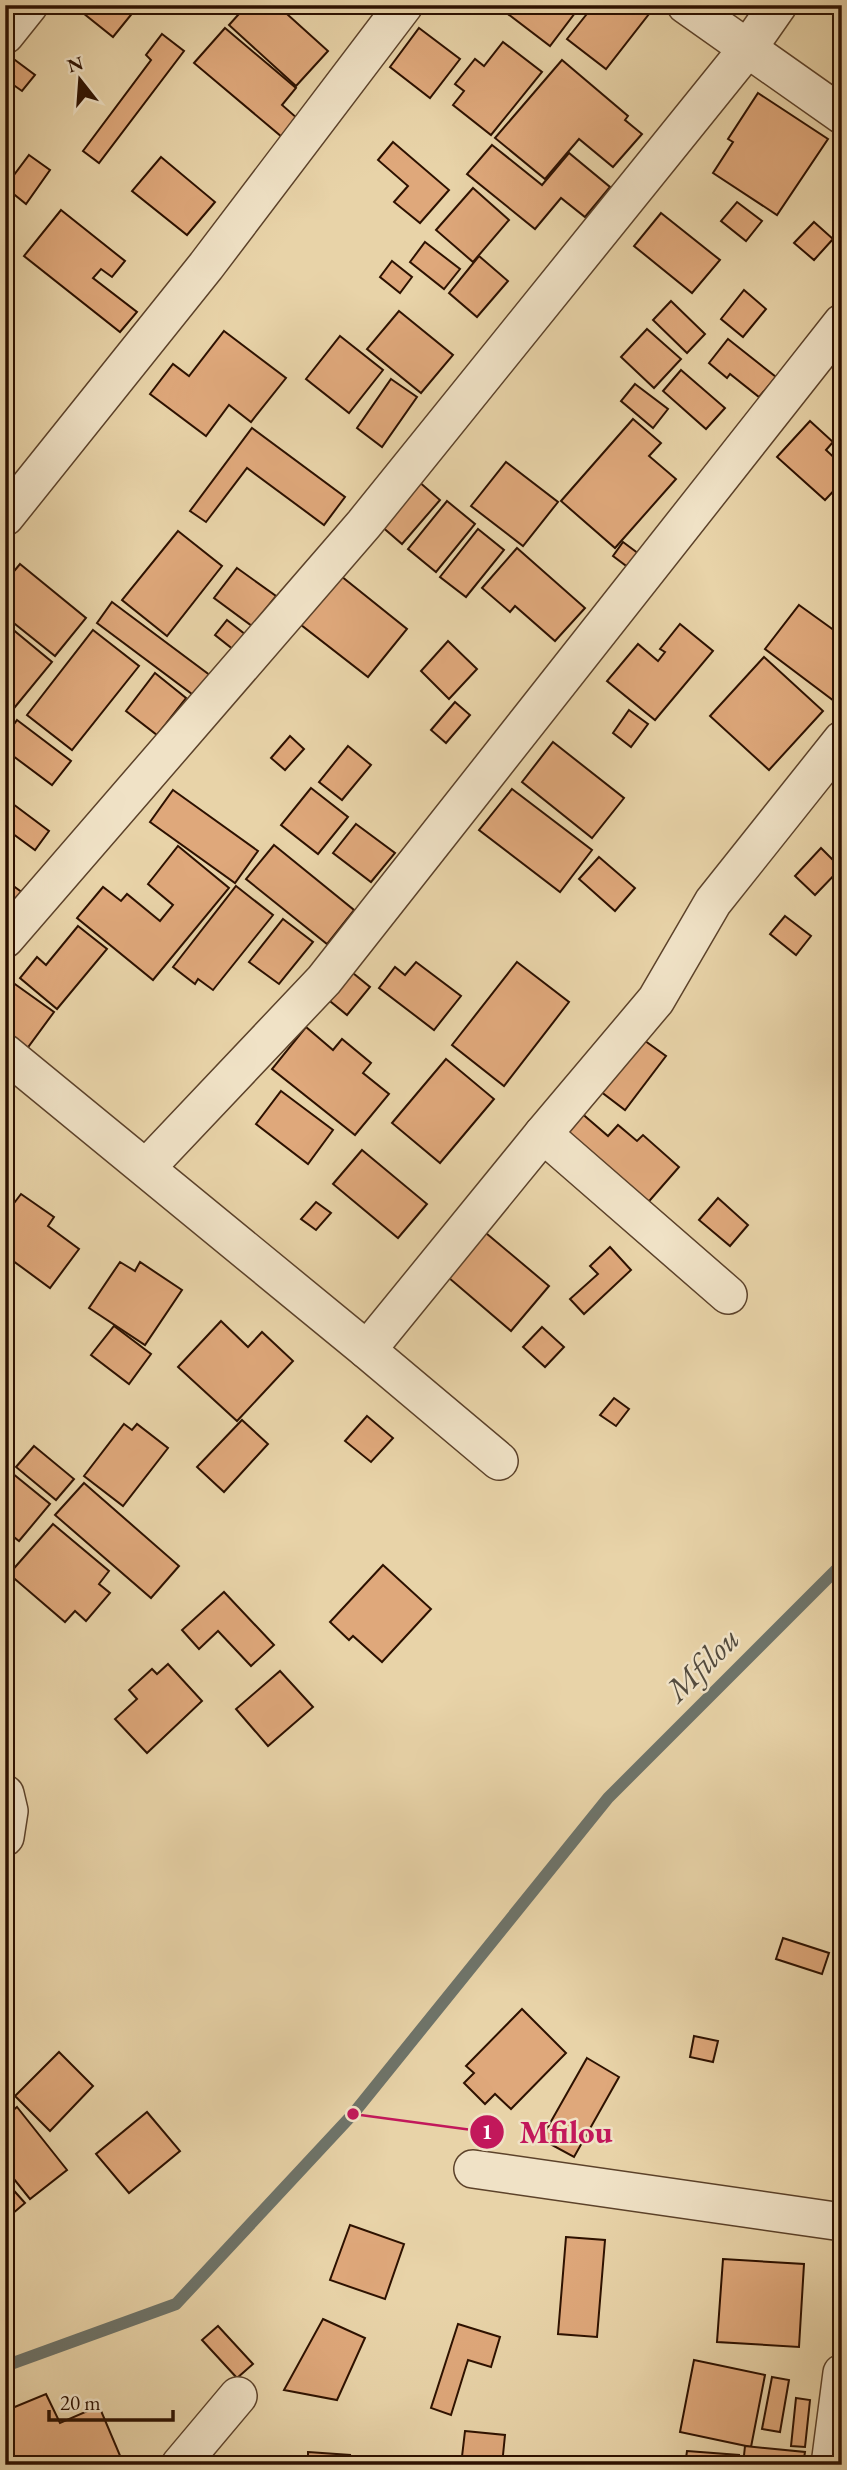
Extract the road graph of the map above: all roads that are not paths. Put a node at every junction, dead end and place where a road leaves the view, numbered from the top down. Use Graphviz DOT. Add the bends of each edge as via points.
graph roads {
  1 [pos="29,5"];
  2 [pos="404,5"];
  3 [pos="685,5"];
  4 [pos="778,5"];
  5 [pos="5,35"];
  6 [pos="748,48"];
  7 [pos="842,115"];
  8 [pos="842,323"];
  9 [pos="5,517"];
  10 [pos="842,740"];
  11 [pos="5,939"];
  12 [pos="5,1053"];
  13 [pos="543,1134"];
  14 [pos="146,1168"];
  15 [pos="728,1295"];
  16 [pos="367,1350"];
  17 [pos="499,1461"];
  18 [pos="5,1794"];
  19 [pos="5,1837"];
  20 [pos="472,2169"];
  21 [pos="842,2222"];
  22 [pos="842,2373"];
  23 [pos="238,2396"];
  24 [pos="180,2465"];
  25 [pos="830,2465"];
  1 -- 5 [label="street"];
  2 -- 9 [label="street" via="206,266"];
  3 -- 6 [label="street"];
  4 -- 6 [label="street"];
  6 -- 7 [label="street"];
  6 -- 11 [label="street" via="364,524"];
  8 -- 14 [label="street" via="324,980"];
  10 -- 13 [label="street" via="713,902 656,1000"];
  12 -- 14 [label="street"];
  13 -- 15 [label="street"];
  13 -- 16 [label="street"];
  14 -- 16 [label="street"];
  16 -- 17 [label="street"];
  18 -- 19 [label="street" via="9,1811"];
  20 -- 21 [label="street"];
  22 -- 25 [label="street"];
  23 -- 24 [label="street"];
}
